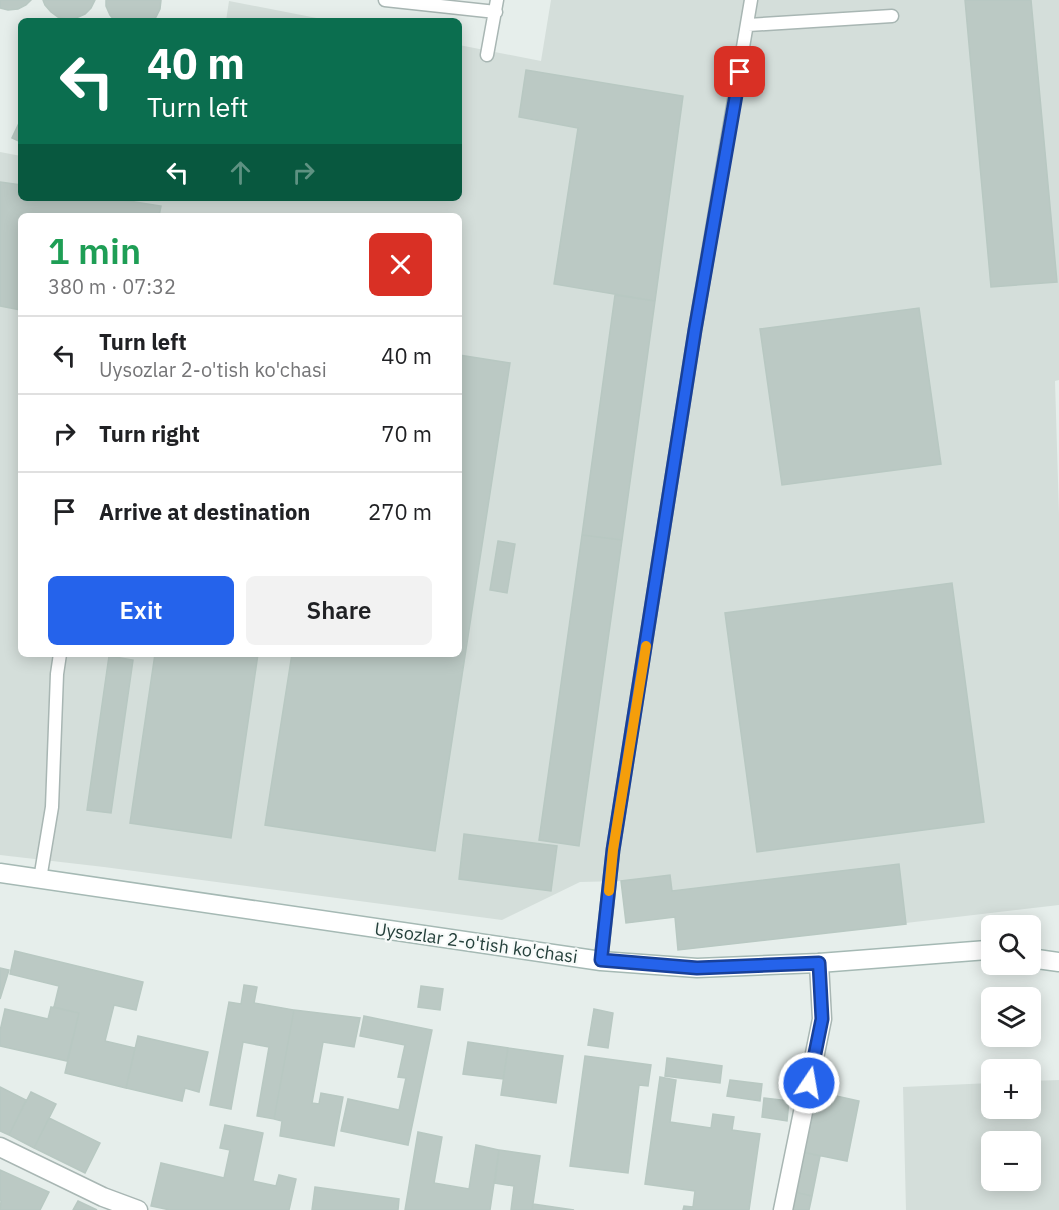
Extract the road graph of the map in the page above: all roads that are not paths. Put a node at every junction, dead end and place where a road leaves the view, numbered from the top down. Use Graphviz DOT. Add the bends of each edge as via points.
graph roads {
  1 [pos="386,0"];
  2 [pos="751,0"];
  3 [pos="496,6"];
  4 [pos="892,16"];
  5 [pos="747,25"];
  6 [pos="487,55"];
  7 [pos="60,657"];
  8 [pos="0,873"];
  9 [pos="40,879"];
  10 [pos="981,950"];
  11 [pos="601,960"];
  12 [pos="1041,960"];
  13 [pos="1059,962"];
  14 [pos="819,963"];
  15 [pos="0,1147"];
  16 [pos="138,1210"];
  17 [pos="783,1210"];
  1 -- 3 [label="lane"];
  2 -- 5 [label="lane"];
  3 -- 6 [label="lane"];
  4 -- 5 [label="lane"];
  5 -- 11 [label="lane" via="613,850"];
  7 -- 9 [label="lane" via="52,807"];
  8 -- 9 [label="street, Uysozlar 2-o'tish ko'chasi"];
  9 -- 11 [label="street, Uysozlar 2-o'tish ko'chasi"];
  10 -- 14 [label="street, Uysozlar 2-o'tish ko'chasi"];
  11 -- 14 [label="street, Uysozlar 2-o'tish ko'chasi" via="697,968"];
  12 -- 13 [label="street"];
  14 -- 17 [label="street" via="822,1019"];
  15 -- 16 [label="street"];
}
